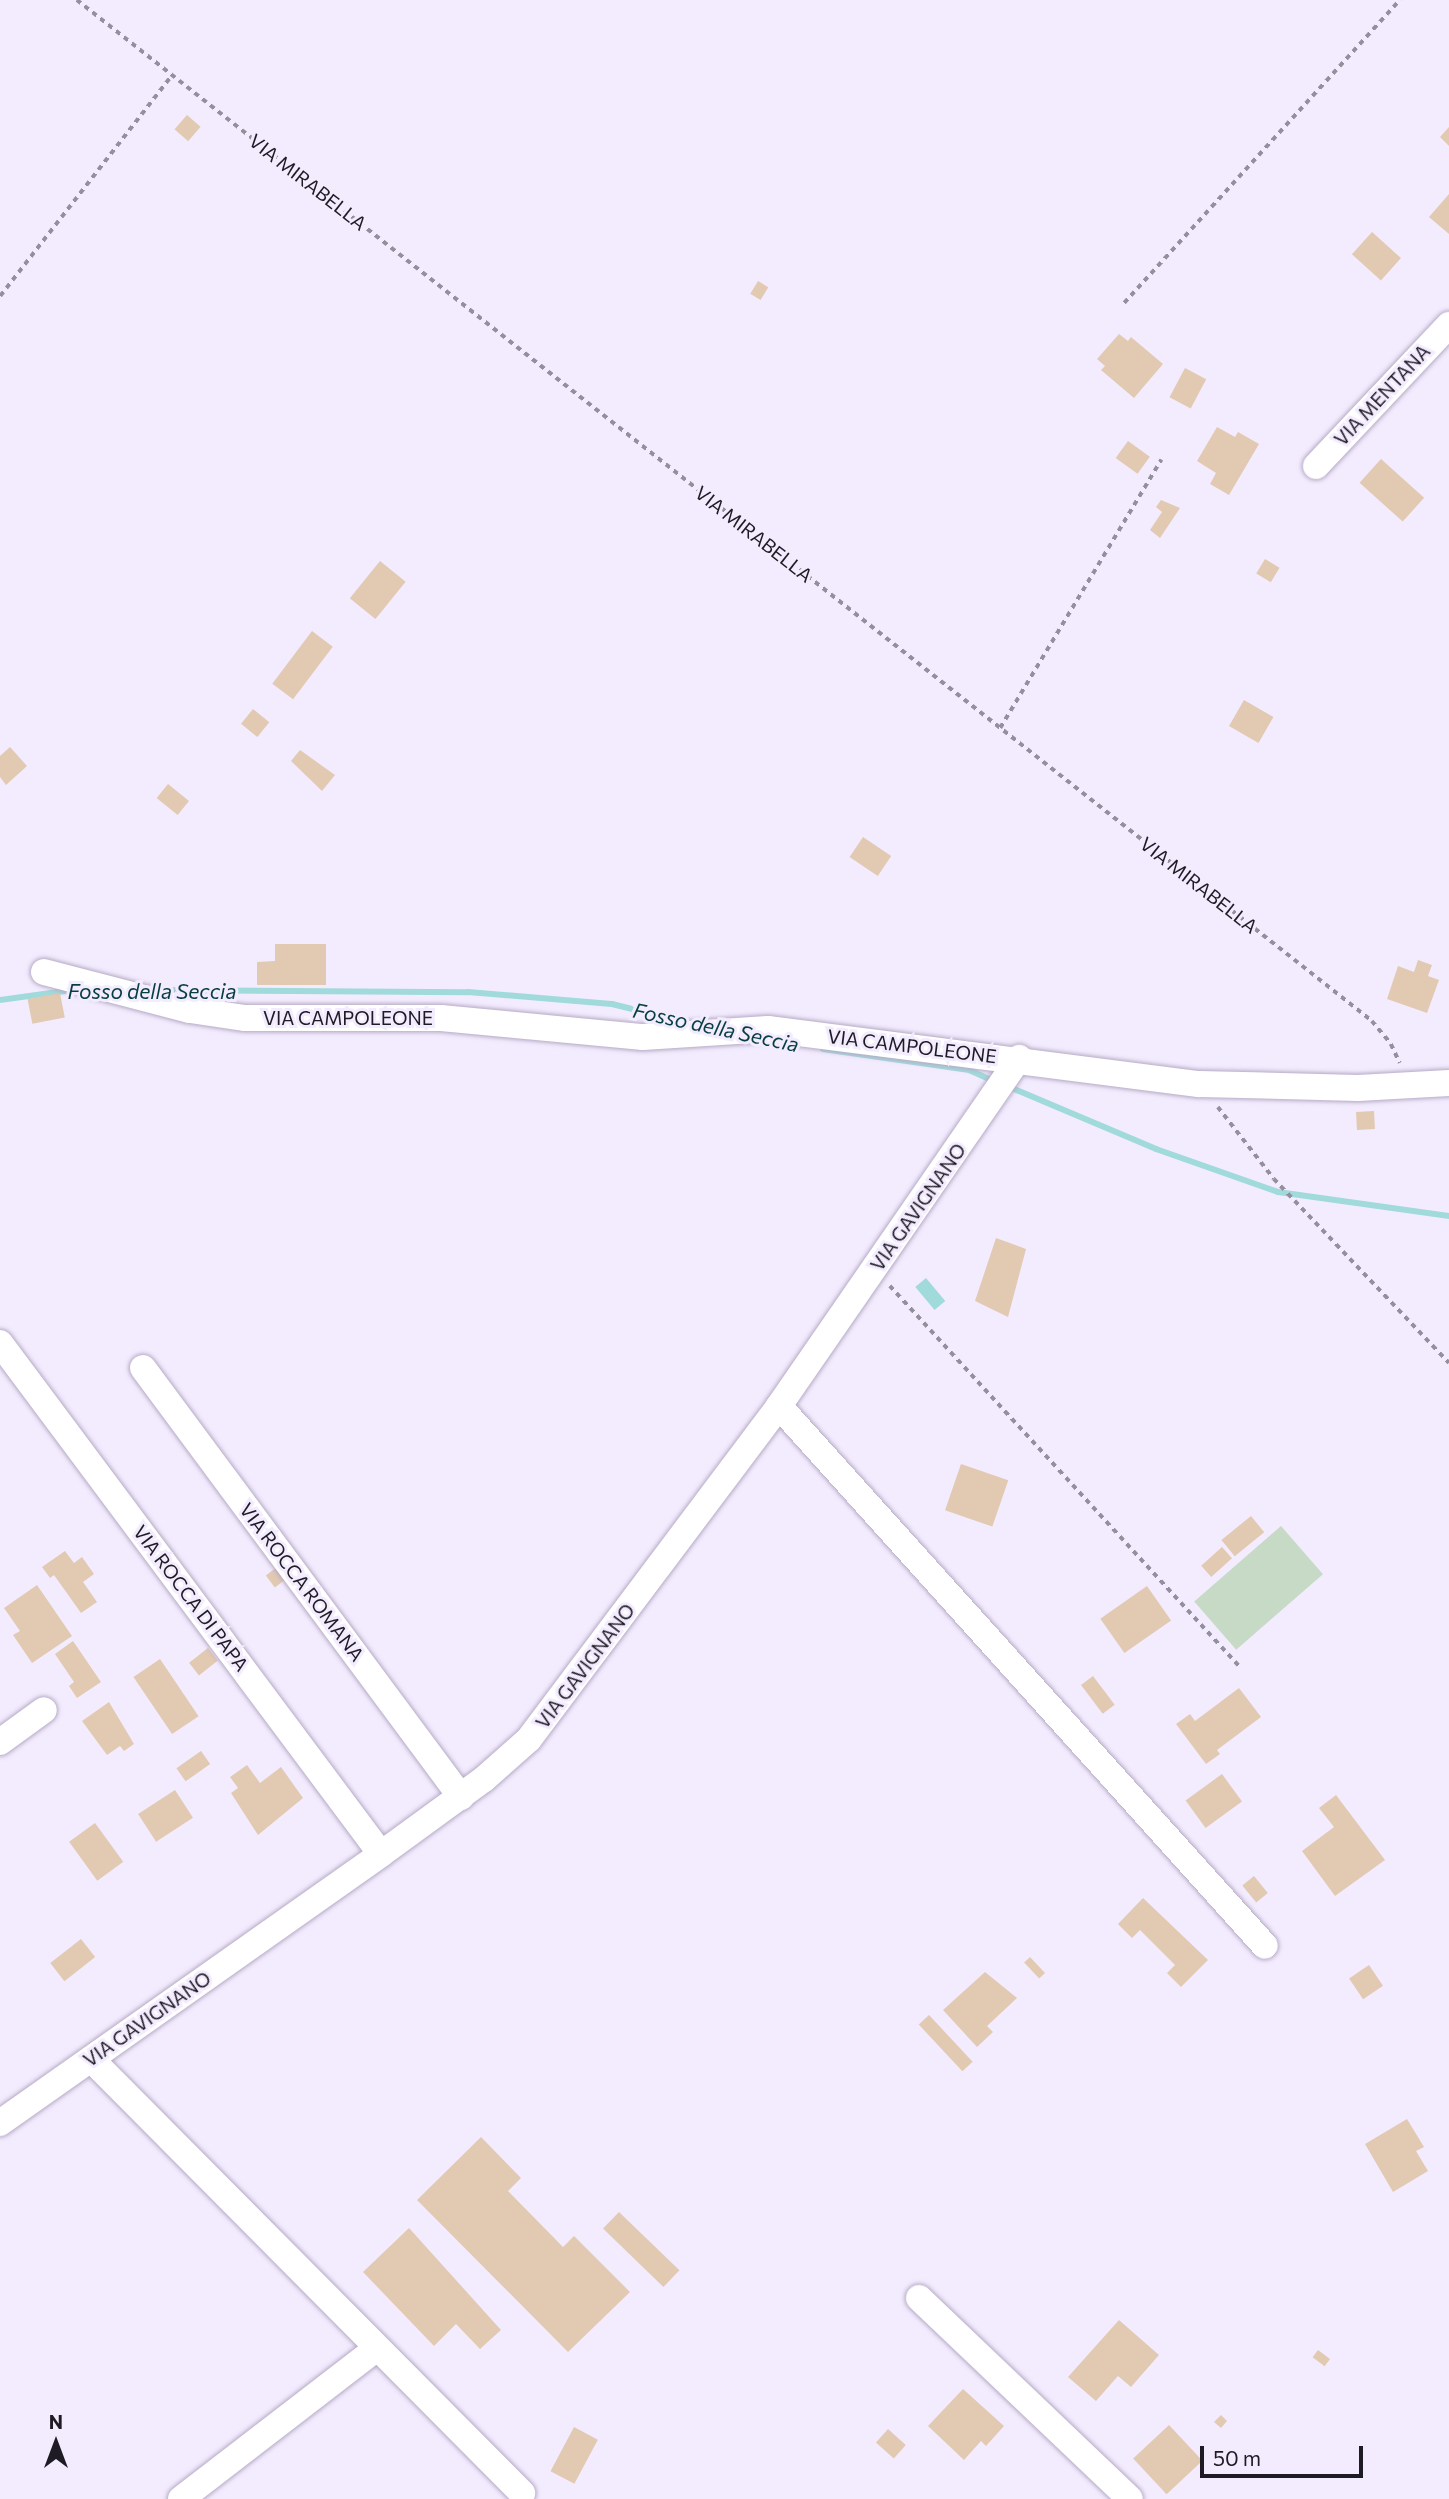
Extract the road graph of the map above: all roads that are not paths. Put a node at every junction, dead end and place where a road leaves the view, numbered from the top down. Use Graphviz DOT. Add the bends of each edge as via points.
graph roads {
  1 [pos="1449,325"];
  2 [pos="1316,466"];
  3 [pos="44,972"];
  4 [pos="1019,1058"];
  5 [pos="1448,1084"];
  6 [pos="0,1343"];
  7 [pos="143,1368"];
  8 [pos="779,1406"];
  9 [pos="44,1710"];
  10 [pos="0,1742"];
  11 [pos="461,1797"];
  12 [pos="381,1854"];
  13 [pos="1265,1946"];
  14 [pos="90,2059"];
  15 [pos="0,2123"];
  16 [pos="919,2298"];
  17 [pos="377,2348"];
  18 [pos="523,2493"];
  19 [pos="181,2499"];
  20 [pos="1130,2499"];
  1 -- 2 [label="street, VIA MENTANA"];
  3 -- 4 [label="street, VIA CAMPOLEONE" via="245,1018 441,1018 620,1036 744,1029"];
  4 -- 5 [label="street, VIA CAMPOLEONE" via="1199,1084"];
  4 -- 8 [label="street, VIA GAVIGNANO"];
  6 -- 12 [label="street, VIA ROCCA DI PAPA"];
  7 -- 11 [label="street, VIA ROCCA ROMANA"];
  8 -- 11 [label="street, VIA GAVIGNANO" via="552,1713 516,1752"];
  8 -- 13 [label="street"];
  9 -- 10 [label="street"];
  11 -- 12 [label="street, VIA GAVIGNANO"];
  12 -- 14 [label="street, VIA GAVIGNANO"];
  14 -- 15 [label="street, VIA GAVIGNANO"];
  14 -- 17 [label="street"];
  16 -- 20 [label="street"];
  17 -- 18 [label="street"];
  17 -- 19 [label="street"];
}
